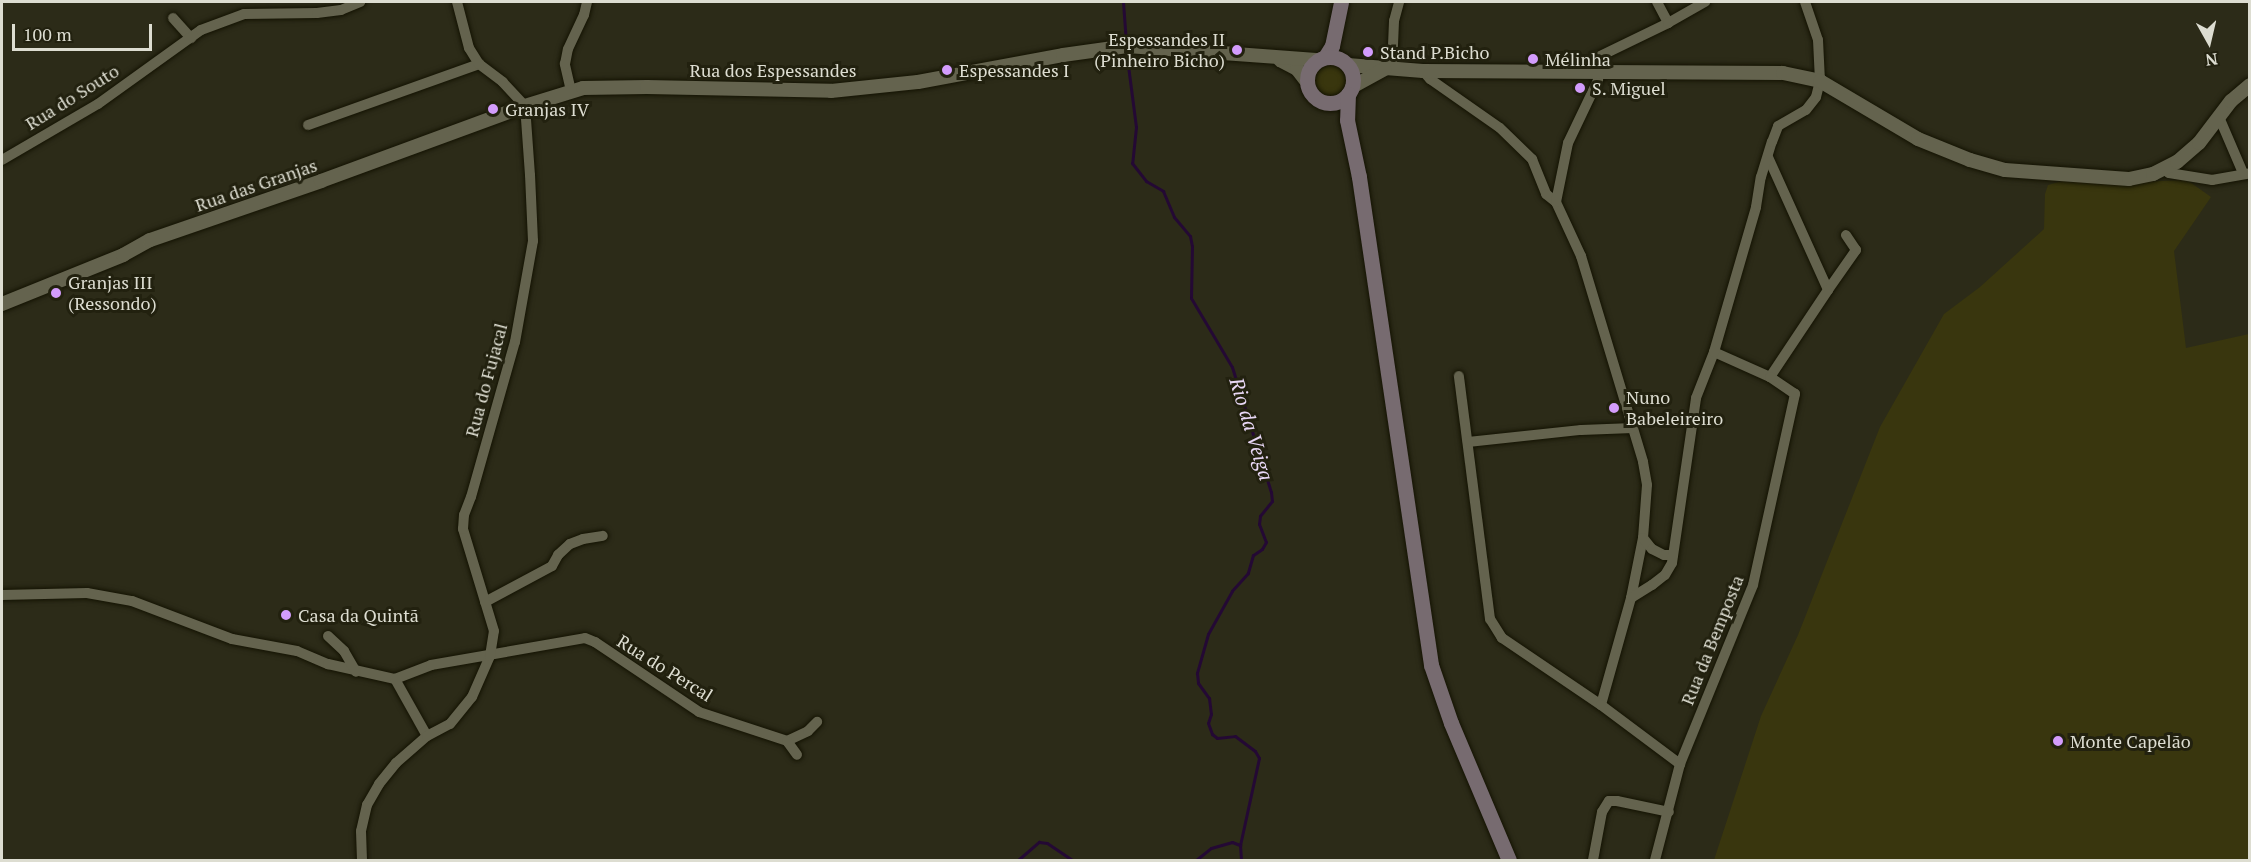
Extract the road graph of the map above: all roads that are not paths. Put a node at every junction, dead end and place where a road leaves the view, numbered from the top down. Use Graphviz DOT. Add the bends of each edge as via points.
graph roads {
  1 [pos="360,2"];
  2 [pos="457,2"];
  3 [pos="587,2"];
  4 [pos="1341,2"];
  5 [pos="1399,2"];
  6 [pos="1657,2"];
  7 [pos="1705,2"];
  8 [pos="1805,2"];
  9 [pos="173,18"];
  10 [pos="1337,20"];
  11 [pos="1668,23"];
  12 [pos="191,38"];
  13 [pos="1272,58"];
  14 [pos="1322,59"];
  15 [pos="1346,63"];
  16 [pos="479,64"];
  17 [pos="1389,68"];
  18 [pos="1593,70"];
  19 [pos="1423,71"];
  20 [pos="1820,81"];
  21 [pos="1307,82"];
  22 [pos="2250,85"];
  23 [pos="1350,90"];
  24 [pos="571,92"];
  25 [pos="1319,100"];
  26 [pos="525,106"];
  27 [pos="2219,117"];
  28 [pos="1347,120"];
  29 [pos="308,125"];
  30 [pos="1768,158"];
  31 [pos="2,160"];
  32 [pos="2163,169"];
  33 [pos="2246,173"];
  34 [pos="1556,202"];
  35 [pos="1846,235"];
  36 [pos="1828,290"];
  37 [pos="2,304"];
  38 [pos="1714,352"];
  39 [pos="1459,376"];
  40 [pos="1770,376"];
  41 [pos="1633,428"];
  42 [pos="1468,442"];
  43 [pos="603,536"];
  44 [pos="1643,538"];
  45 [pos="1673,555"];
  46 [pos="2,595"];
  47 [pos="1631,598"];
  48 [pos="485,602"];
  49 [pos="328,636"];
  50 [pos="490,656"];
  51 [pos="356,672"];
  52 [pos="394,679"];
  53 [pos="1602,705"];
  54 [pos="817,722"];
  55 [pos="427,736"];
  56 [pos="787,741"];
  57 [pos="797,755"];
  58 [pos="1680,764"];
  59 [pos="1669,812"];
  60 [pos="362,861"];
  61 [pos="1509,861"];
  62 [pos="1593,861"];
  63 [pos="1655,861"];
  1 -- 12 [label="street, Rua do Souto" via="341,10 317,13 244,14 201,30"];
  2 -- 16 [label="street" via="469,48"];
  3 -- 24 [label="street" via="564,64"];
  4 -- 10 [label="main road"];
  5 -- 17 [label="street"];
  6 -- 11 [label="street"];
  7 -- 11 [label="street"];
  8 -- 20 [label="street" via="1818,40"];
  9 -- 12 [label="street"];
  10 -- 14 [label="main road" via="1332,46"];
  10 -- 15 [label="main road"];
  11 -- 18 [label="street" via="1594,59"];
  12 -- 31 [label="street, Rua do Souto" via="98,104"];
  13 -- 14 [label="street, Rua dos Espessandes"];
  13 -- 21 [label="street" via="1297,69"];
  13 -- 24 [label="street, Rua dos Espessandes" via="1127,47 1063,54 918,82 831,91 647,87 583,88"];
  14 -- 15 [label="main road"];
  14 -- 21 [label="main road" via="1308,73"];
  15 -- 17 [label="street"];
  15 -- 23 [label="main road" via="1353,79"];
  16 -- 26 [label="street"];
  16 -- 29 [label="street"];
  17 -- 19 [label="street"];
  17 -- 23 [label="street"];
  18 -- 19 [label="street"];
  18 -- 20 [label="street" via="1783,73"];
  18 -- 34 [label="street" via="1598,80 1568,143"];
  19 -- 34 [label="street" via="1500,128 1533,159 1546,194"];
  20 -- 30 [label="street" via="1816,97 1806,110 1778,126"];
  20 -- 32 [label="street" via="1918,139 2005,170 2129,179"];
  21 -- 25 [label="main road"];
  22 -- 27 [label="street"];
  23 -- 25 [label="main road" via="1335,102"];
  23 -- 28 [label="main road"];
  24 -- 26 [label="street, Rua dos Espessandes"];
  25 -- 28 [label="main road"];
  26 -- 37 [label="street, Rua das Granjas" via="150,240 123,255"];
  26 -- 48 [label="street, Rua do Fujacal" via="532,241 528,270 515,342 464,515 463,529"];
  27 -- 32 [label="street" via="2199,143"];
  27 -- 33 [label="street"];
  28 -- 61 [label="main road" via="1359,177 1431,665 1450,723"];
  30 -- 36 [label="street"];
  30 -- 38 [label="street"];
  32 -- 33 [label="street" via="2212,180"];
  34 -- 41 [label="street" via="1591,286"];
  35 -- 36 [label="street" via="1856,250"];
  36 -- 40 [label="street"];
  38 -- 40 [label="street"];
  38 -- 45 [label="street" via="1696,398"];
  39 -- 42 [label="street"];
  40 -- 58 [label="street, Rua da Bemposta" via="1795,394 1753,585"];
  41 -- 42 [label="street"];
  41 -- 44 [label="street" via="1647,484"];
  42 -- 53 [label="street" via="1490,619 1502,638"];
  43 -- 48 [label="street" via="570,544 552,566"];
  44 -- 45 [label="street" via="1652,549"];
  44 -- 47 [label="street"];
  45 -- 47 [label="street" via="1665,575"];
  46 -- 51 [label="street" via="87,593 132,601 232,639 297,651"];
  47 -- 53 [label="street"];
  48 -- 50 [label="street, Rua do Fujacal" via="494,631"];
  49 -- 51 [label="street" via="344,651"];
  50 -- 52 [label="street, Rua do Percal" via="432,665"];
  50 -- 55 [label="street, Rua do Fujacal" via="472,697 450,724"];
  50 -- 56 [label="street, Rua do Percal" via="585,638 699,712"];
  51 -- 52 [label="street"];
  52 -- 55 [label="street"];
  53 -- 58 [label="street"];
  54 -- 56 [label="street"];
  55 -- 60 [label="street, Rua do Fujacal" via="396,762 367,805 361,831"];
  56 -- 57 [label="street"];
  58 -- 59 [label="street, Rua da Bemposta"];
  59 -- 62 [label="street" via="1609,801 1602,812"];
  59 -- 63 [label="street, Rua da Bemposta"];
}
